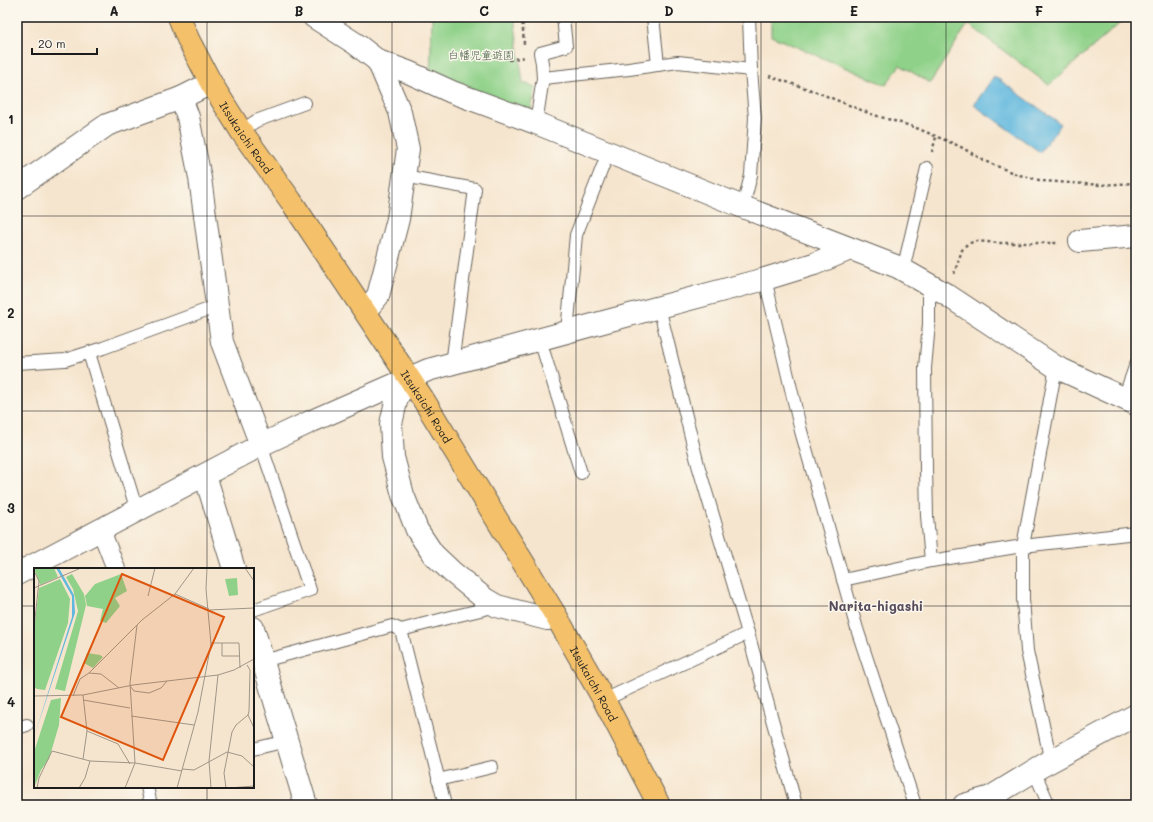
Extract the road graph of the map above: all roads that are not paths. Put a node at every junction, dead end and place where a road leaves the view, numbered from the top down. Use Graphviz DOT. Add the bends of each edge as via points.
graph roads {
  1 [pos="182,17"];
  2 [pos="314,17"];
  3 [pos="563,17"];
  4 [pos="653,17"];
  5 [pos="749,17"];
  6 [pos="378,61"];
  7 [pos="658,65"];
  8 [pos="751,70"];
  9 [pos="544,78"];
  10 [pos="211,83"];
  11 [pos="181,98"];
  12 [pos="305,103"];
  13 [pos="536,123"];
  14 [pos="241,131"];
  15 [pos="608,153"];
  16 [pos="927,168"];
  17 [pos="404,176"];
  18 [pos="17,188"];
  19 [pos="743,207"];
  20 [pos="1136,236"];
  21 [pos="1080,241"];
  22 [pos="850,249"];
  23 [pos="903,270"];
  24 [pos="765,279"];
  25 [pos="938,290"];
  26 [pos="217,306"];
  27 [pos="659,308"];
  28 [pos="365,312"];
  29 [pos="567,332"];
  30 [pos="540,340"];
  31 [pos="89,353"];
  32 [pos="17,363"];
  33 [pos="452,364"];
  34 [pos="1136,364"];
  35 [pos="1056,367"];
  36 [pos="410,378"];
  37 [pos="1130,401"];
  38 [pos="261,445"];
  39 [pos="581,473"];
  40 [pos="205,475"];
  41 [pos="137,511"];
  42 [pos="101,530"];
  43 [pos="1136,533"];
  44 [pos="1023,546"];
  45 [pos="931,561"];
  46 [pos="116,568"];
  47 [pos="234,568"];
  48 [pos="17,574"];
  49 [pos="843,580"];
  50 [pos="497,606"];
  51 [pos="254,610"];
  52 [pos="556,616"];
  53 [pos="401,630"];
  54 [pos="748,633"];
  55 [pos="256,643"];
  56 [pos="604,700"];
  57 [pos="1136,715"];
  58 [pos="287,741"];
  59 [pos="254,749"];
  60 [pos="1042,766"];
  61 [pos="492,767"];
  62 [pos="438,780"];
  63 [pos="147,788"];
  64 [pos="151,805"];
  65 [pos="306,805"];
  66 [pos="445,805"];
  67 [pos="659,805"];
  68 [pos="796,805"];
  69 [pos="915,805"];
  70 [pos="964,805"];
  71 [pos="1049,805"];
  1 -- 10 [label="main road, Itsukaichi Road" via="188,39"];
  2 -- 6 [label="street"];
  3 -- 9 [label="lane" via="566,46 540,53"];
  4 -- 7 [label="lane"];
  5 -- 8 [label="lane"];
  6 -- 13 [label="street"];
  6 -- 17 [label="street" via="400,112 408,149"];
  7 -- 8 [label="lane" via="678,62"];
  7 -- 9 [label="lane"];
  8 -- 19 [label="lane" via="755,118 751,175"];
  9 -- 13 [label="lane"];
  10 -- 11 [label="street"];
  10 -- 14 [label="main road, Itsukaichi Road"];
  11 -- 18 [label="street" via="108,125"];
  11 -- 26 [label="street" via="188,117 200,178"];
  12 -- 14 [label="lane" via="256,121"];
  13 -- 15 [label="street"];
  14 -- 28 [label="main road, Itsukaichi Road" via="292,201"];
  15 -- 19 [label="street"];
  15 -- 29 [label="lane" via="576,235"];
  16 -- 23 [label="lane"];
  17 -- 28 [label="street" via="398,219 378,296"];
  17 -- 33 [label="lane" via="475,189"];
  19 -- 22 [label="street"];
  20 -- 21 [label="street"];
  22 -- 23 [label="street"];
  22 -- 24 [label="street" via="814,264"];
  23 -- 25 [label="street"];
  24 -- 27 [label="street"];
  24 -- 49 [label="lane" via="801,431"];
  25 -- 35 [label="street"];
  25 -- 45 [label="lane" via="929,324 925,368 927,516"];
  26 -- 31 [label="lane"];
  26 -- 38 [label="street" via="222,342"];
  27 -- 29 [label="street"];
  27 -- 54 [label="lane" via="698,465"];
  28 -- 36 [label="main road, Itsukaichi Road"];
  29 -- 30 [label="street"];
  30 -- 33 [label="street"];
  30 -- 39 [label="lane"];
  31 -- 32 [label="lane" via="65,360"];
  31 -- 41 [label="lane"];
  33 -- 36 [label="street"];
  34 -- 37 [label="lane"];
  35 -- 37 [label="street"];
  35 -- 44 [label="lane"];
  36 -- 38 [label="street"];
  36 -- 50 [label="street" via="397,397 392,424 394,457 402,495 417,530 433,554 485,599"];
  36 -- 52 [label="main road, Itsukaichi Road"];
  38 -- 40 [label="street"];
  38 -- 51 [label="lane" via="310,590"];
  40 -- 41 [label="street"];
  40 -- 47 [label="street"];
  41 -- 42 [label="street"];
  42 -- 46 [label="street"];
  42 -- 48 [label="street"];
  43 -- 44 [label="lane"];
  44 -- 45 [label="lane"];
  44 -- 60 [label="lane" via="1023,599 1027,650"];
  45 -- 49 [label="lane"];
  49 -- 69 [label="lane"];
  50 -- 52 [label="street" via="547,618"];
  50 -- 53 [label="lane"];
  52 -- 56 [label="main road, Itsukaichi Road"];
  53 -- 55 [label="lane" via="392,626"];
  53 -- 62 [label="lane"];
  54 -- 56 [label="lane"];
  54 -- 68 [label="lane"];
  55 -- 58 [label="street"];
  56 -- 67 [label="main road, Itsukaichi Road"];
  57 -- 60 [label="street"];
  58 -- 59 [label="lane"];
  58 -- 65 [label="street"];
  60 -- 70 [label="street" via="991,797"];
  60 -- 71 [label="lane"];
  61 -- 62 [label="lane"];
  62 -- 66 [label="lane"];
  63 -- 64 [label="lane"];
}
